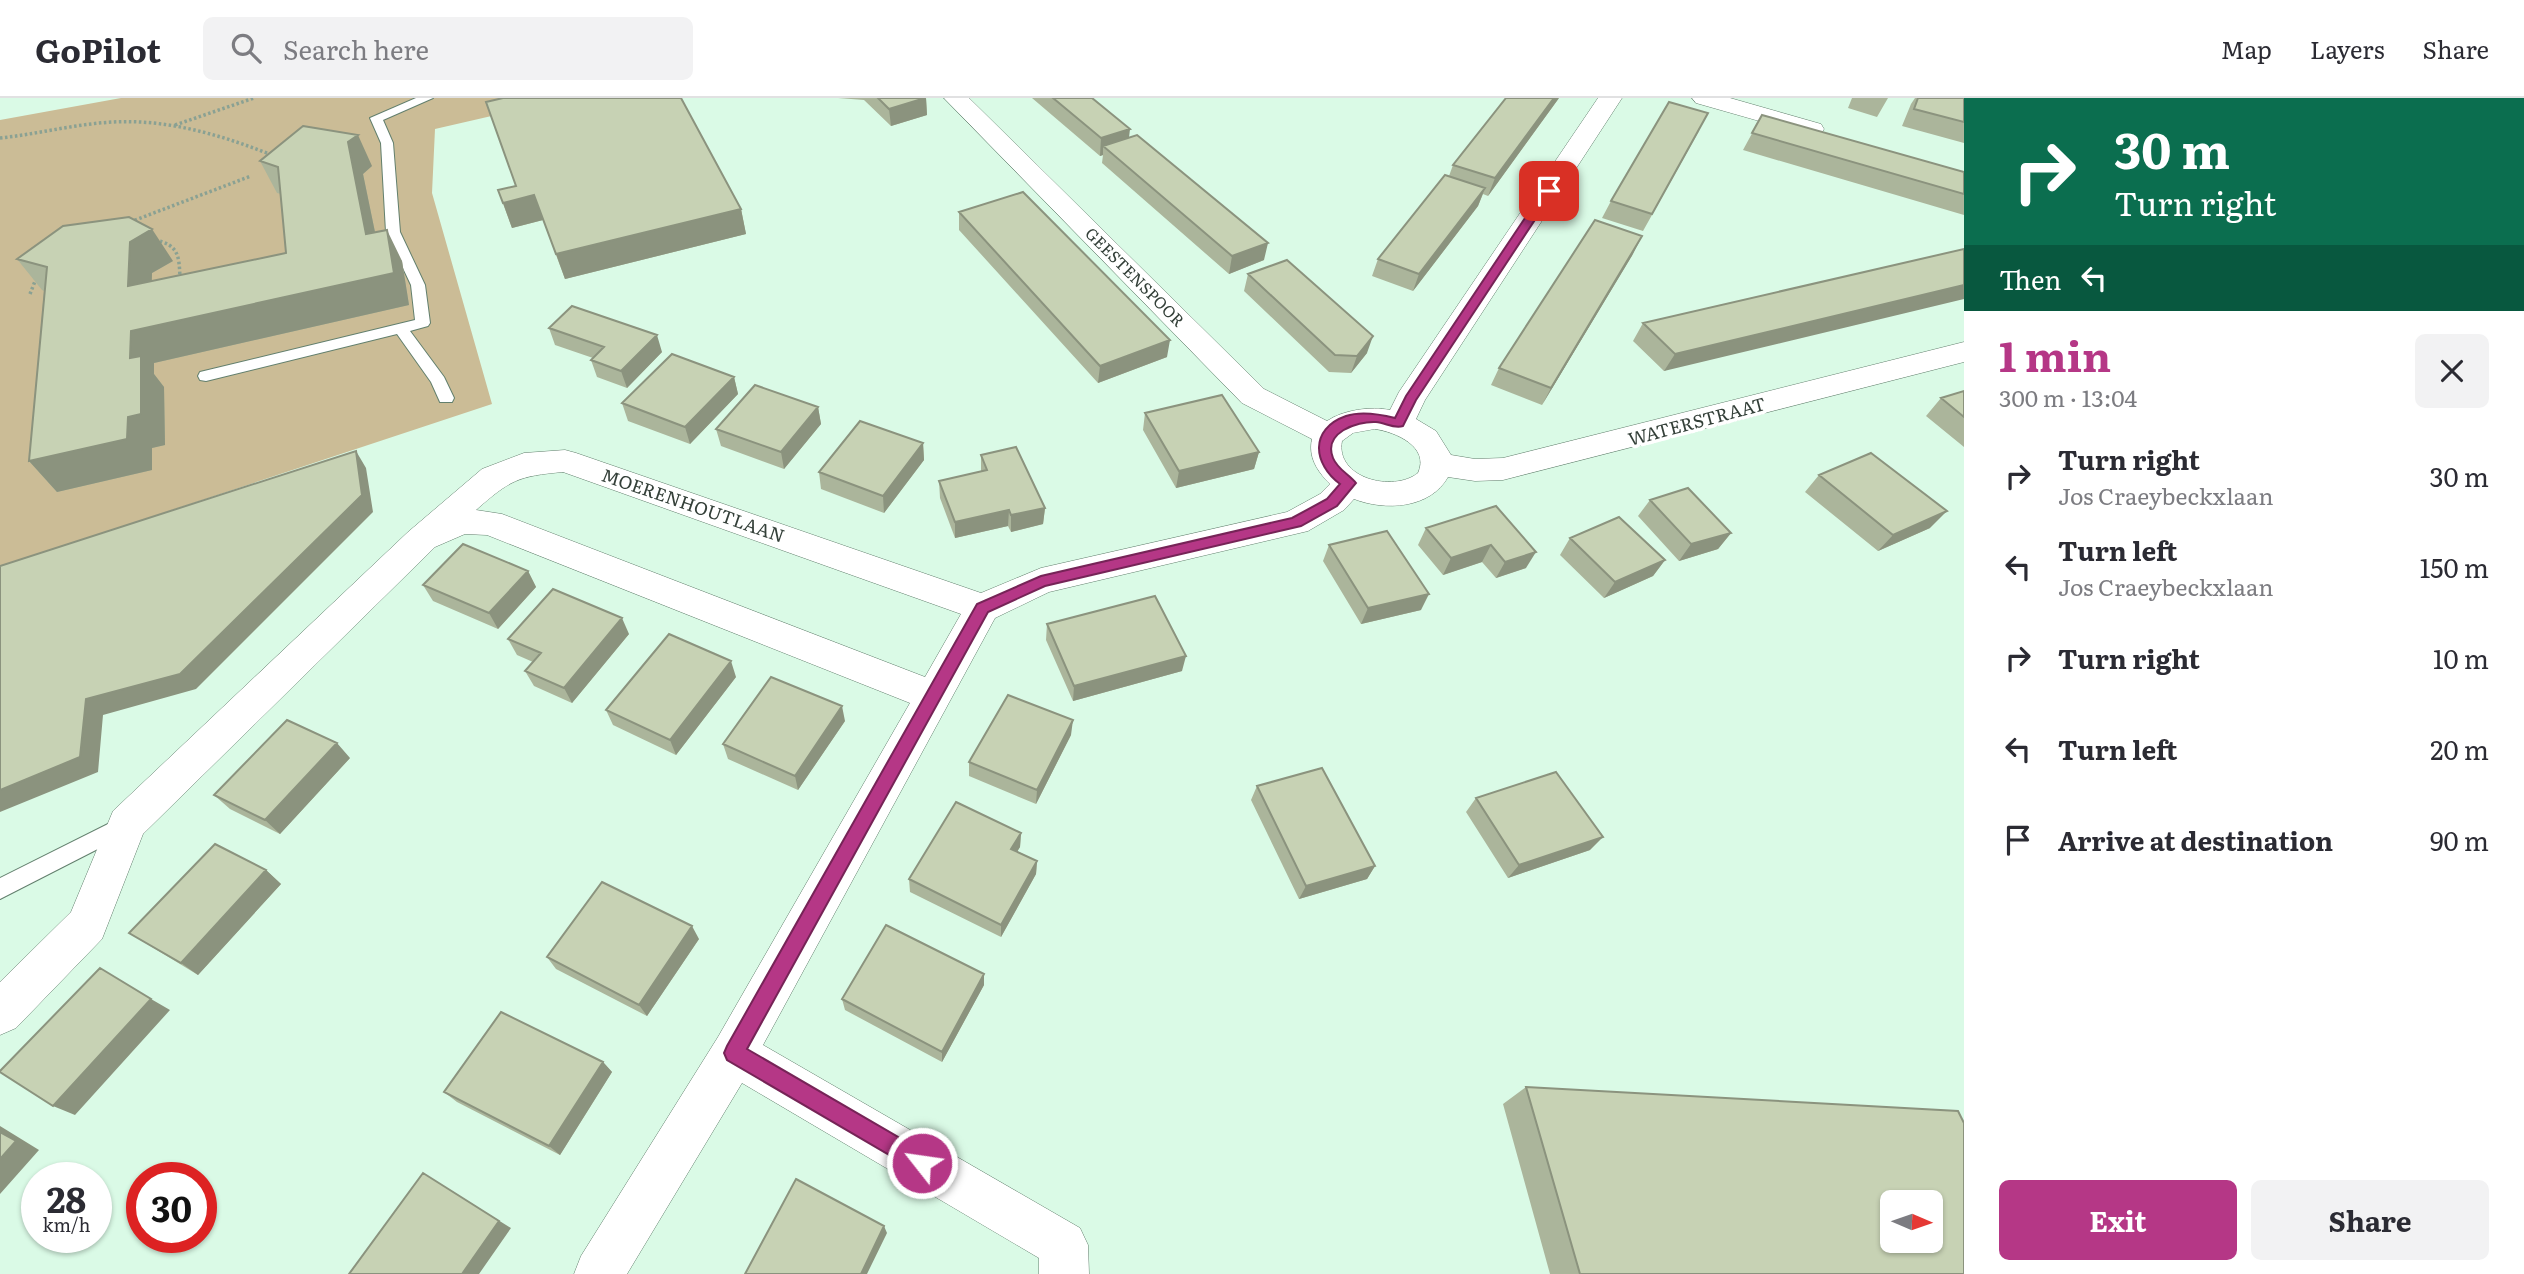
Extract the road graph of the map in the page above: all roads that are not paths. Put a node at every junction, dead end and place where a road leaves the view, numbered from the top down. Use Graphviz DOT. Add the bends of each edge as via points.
graph roads {
  1 [pos="427,98"];
  2 [pos="956,98"];
  3 [pos="1610,98"];
  4 [pos="1703,98"];
  5 [pos="1834,136"];
  6 [pos="400,328"];
  7 [pos="1961,357"];
  8 [pos="206,376"];
  9 [pos="446,398"];
  10 [pos="1399,423"];
  11 [pos="1329,435"];
  12 [pos="1437,464"];
  13 [pos="1349,483"];
  14 [pos="420,541"];
  15 [pos="983,608"];
  16 [pos="933,696"];
  17 [pos="127,823"];
  18 [pos="0,889"];
  19 [pos="0,1013"];
  20 [pos="734,1053"];
  21 [pos="600,1274"];
  22 [pos="1065,1274"];
  1 -- 6 [label="lane" via="376,118 387,143 393,232 418,285 423,323"];
  2 -- 11 [label="street, GEESTENSPOOR" via="1253,396"];
  3 -- 10 [label="street" via="1410,399"];
  4 -- 5 [label="street"];
  6 -- 8 [label="lane"];
  6 -- 9 [label="lane"];
  7 -- 12 [label="street, WATERSTRAAT" via="1503,469"];
  10 -- 11 [label="street" via="1375,418 1348,420"];
  10 -- 12 [label="street" via="1415,429 1434,452"];
  11 -- 13 [label="street" via="1324,446 1327,459"];
  12 -- 13 [label="street" via="1435,475 1407,494 1367,491"];
  13 -- 15 [label="street" via="1332,502 1296,522 1041,581"];
  14 -- 15 [label="street, MOERENHOUTLAAN" via="493,477 524,464 565,461"];
  14 -- 16 [label="street, MOERENHOUTLAAN" via="461,522 490,523"];
  14 -- 17 [label="street, MOERENHOUTLAAN"];
  15 -- 16 [label="street"];
  16 -- 20 [label="street"];
  17 -- 18 [label="lane, MOERENHOUTLAAN"];
  17 -- 19 [label="street, MOERENHOUTLAAN" via="87,925"];
  20 -- 21 [label="street"];
  20 -- 22 [label="street" via="1063,1245"];
}
